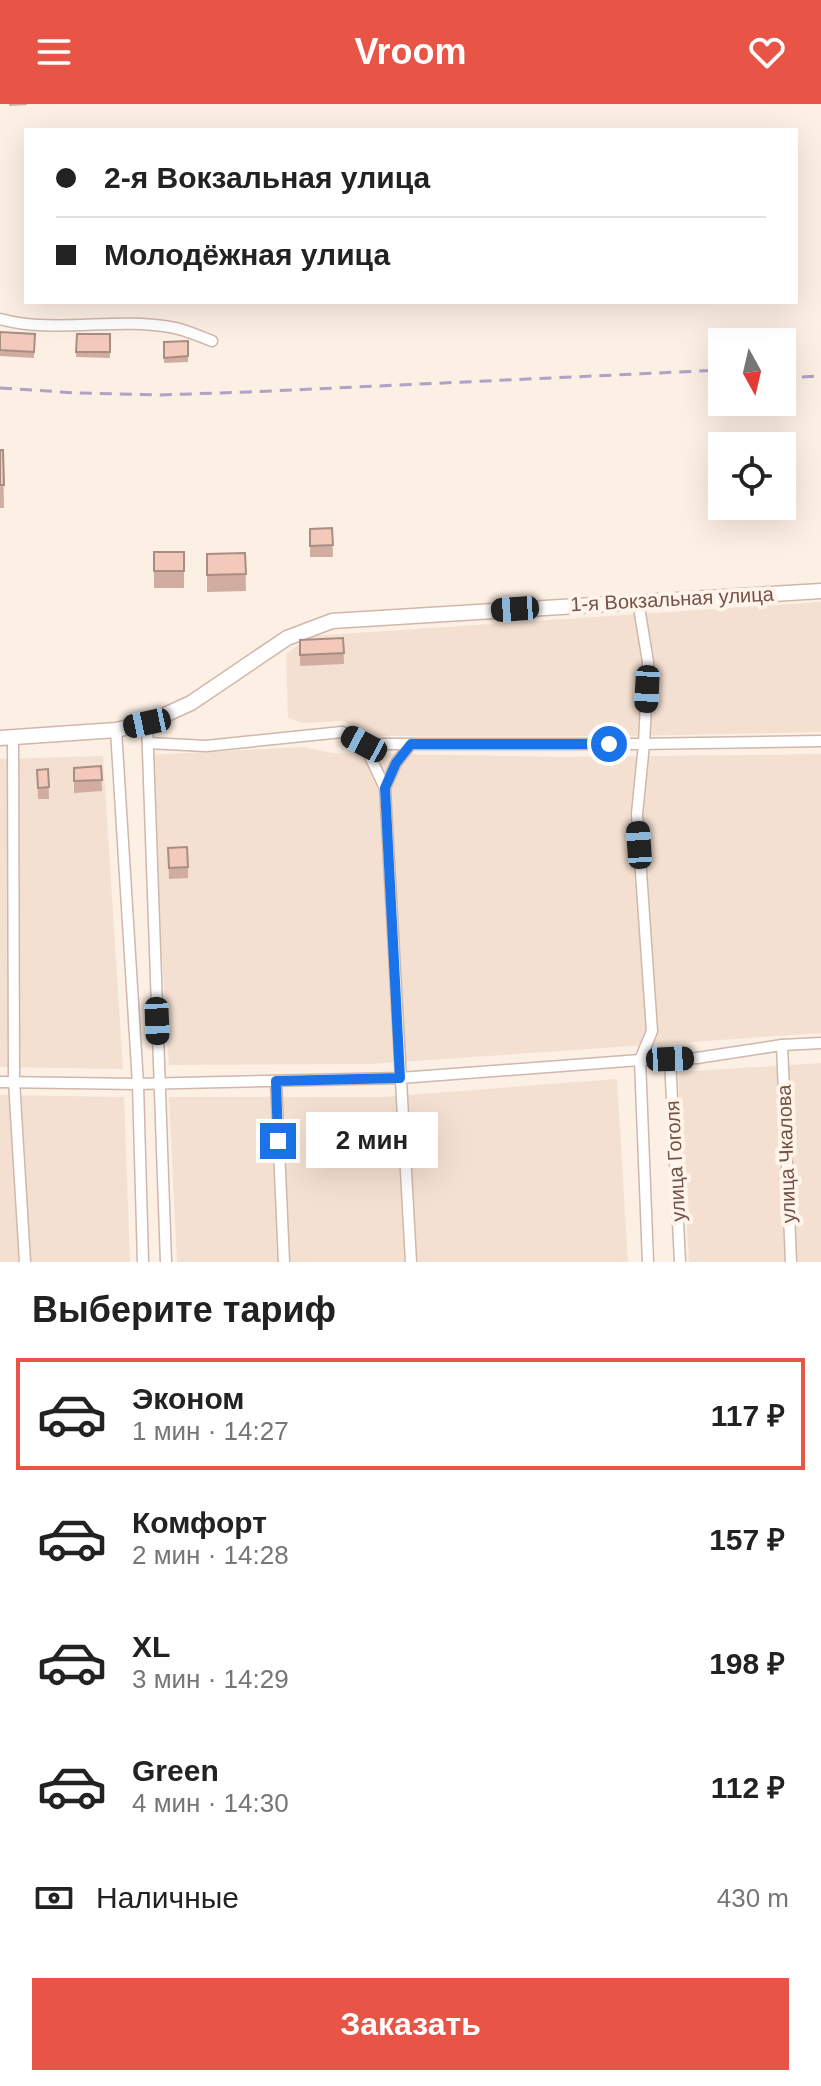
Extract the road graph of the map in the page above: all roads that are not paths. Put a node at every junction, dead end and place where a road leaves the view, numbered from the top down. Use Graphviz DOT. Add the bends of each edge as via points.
graph roads {
  1 [pos="0,319"];
  2 [pos="212,341"];
  3 [pos="821,591"];
  4 [pos="638,601"];
  5 [pos="147,723"];
  6 [pos="116,730"];
  7 [pos="6,738"];
  8 [pos="821,741"];
  9 [pos="148,743"];
  10 [pos="364,744"];
  11 [pos="411,744"];
  12 [pos="644,744"];
  13 [pos="385,788"];
  14 [pos="821,1043"];
  15 [pos="782,1045"];
  16 [pos="670,1059"];
  17 [pos="640,1060"];
  18 [pos="400,1078"];
  19 [pos="14,1081"];
  20 [pos="276,1081"];
  21 [pos="0,1082"];
  22 [pos="158,1082"];
  23 [pos="138,1084"];
  24 [pos="25,1262"];
  25 [pos="143,1262"];
  26 [pos="166,1262"];
  27 [pos="284,1262"];
  28 [pos="411,1262"];
  29 [pos="648,1262"];
  30 [pos="680,1262"];
  31 [pos="791,1262"];
  1 -- 2 [label="street" via="57,326 172,327"];
  3 -- 4 [label="main road, 1-я Вокзальная улица"];
  4 -- 5 [label="main road, 1-я Вокзальная улица" via="332,621 287,638 191,703"];
  4 -- 12 [label="street" via="648,662"];
  5 -- 6 [label="main road, 1-я Вокзальная улица"];
  5 -- 9 [label="street"];
  6 -- 7 [label="main road, 1-я Вокзальная улица"];
  6 -- 23 [label="street"];
  7 -- 19 [label="street"];
  8 -- 12 [label="street"];
  9 -- 10 [label="street" via="206,746 342,732"];
  9 -- 22 [label="street"];
  10 -- 11 [label="street"];
  10 -- 13 [label="street"];
  11 -- 12 [label="street"];
  11 -- 13 [label="street"];
  12 -- 17 [label="street" via="637,814 652,1031"];
  13 -- 18 [label="street"];
  14 -- 15 [label="street"];
  15 -- 16 [label="street"];
  15 -- 31 [label="street, улица Чкалова"];
  16 -- 17 [label="street"];
  16 -- 30 [label="street, улица Гоголя"];
  17 -- 18 [label="street"];
  17 -- 29 [label="street"];
  18 -- 20 [label="street"];
  18 -- 28 [label="street"];
  19 -- 21 [label="street"];
  19 -- 23 [label="street"];
  19 -- 24 [label="street"];
  20 -- 22 [label="street"];
  20 -- 27 [label="street"];
  22 -- 23 [label="street"];
  22 -- 26 [label="street"];
  23 -- 25 [label="street"];
}
